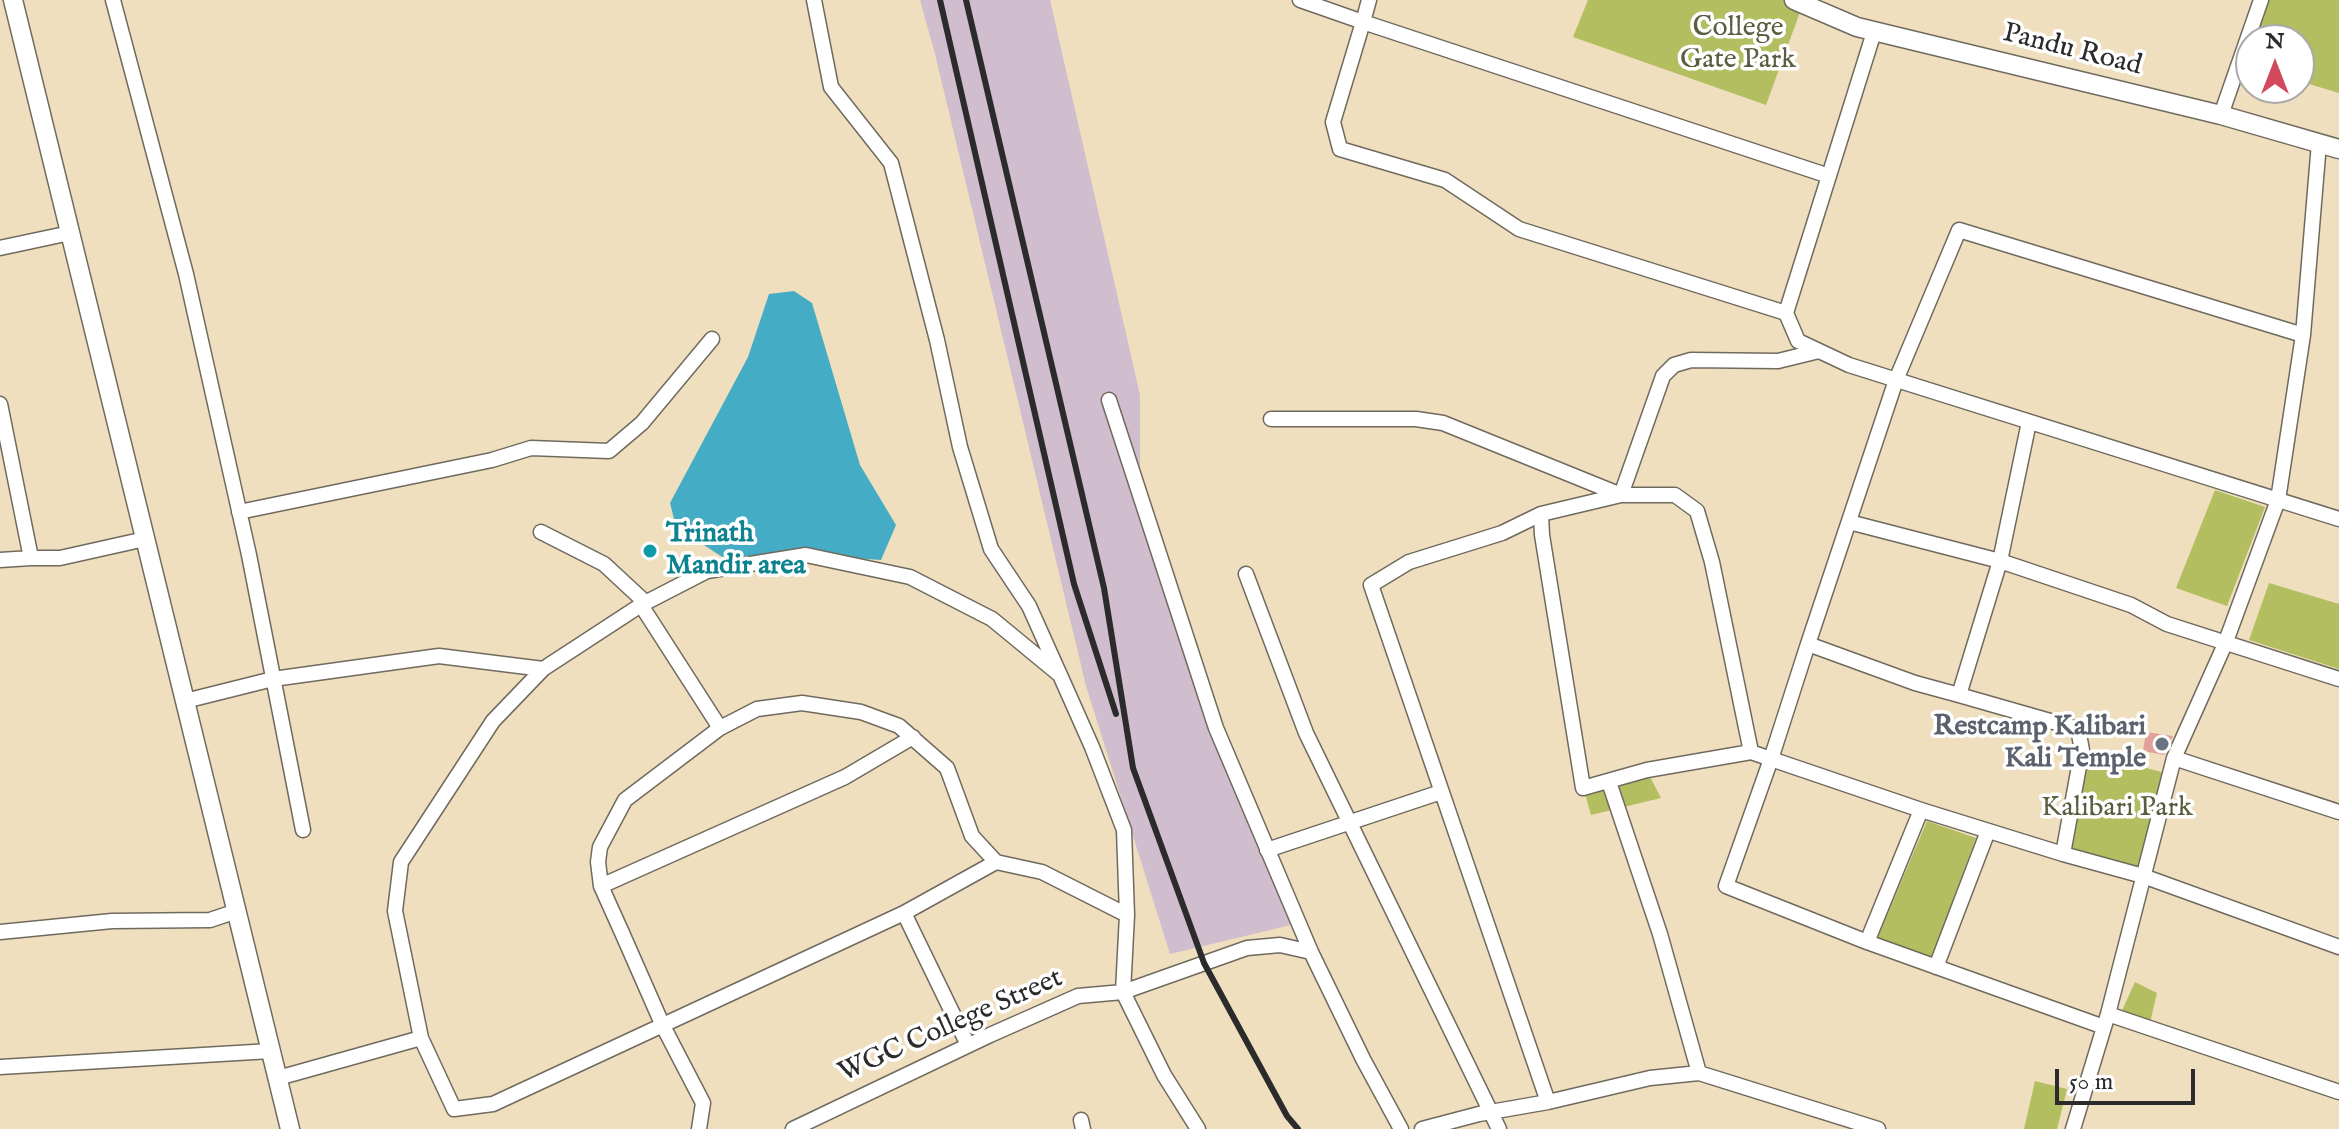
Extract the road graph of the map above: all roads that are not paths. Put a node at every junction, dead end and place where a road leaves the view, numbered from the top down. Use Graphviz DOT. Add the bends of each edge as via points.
graph roads {
  1 [pos="13,0"];
  2 [pos="113,0"];
  3 [pos="814,0"];
  4 [pos="1300,0"];
  5 [pos="1369,0"];
  6 [pos="1794,0"];
  7 [pos="2261,0"];
  8 [pos="1818,5"];
  9 [pos="1363,22"];
  10 [pos="1874,32"];
  11 [pos="2221,115"];
  12 [pos="2319,143"];
  13 [pos="2339,149"];
  14 [pos="1829,176"];
  15 [pos="70,233"];
  16 [pos="0,248"];
  17 [pos="1786,313"];
  18 [pos="2303,335"];
  19 [pos="712,339"];
  20 [pos="1819,351"];
  21 [pos="1896,380"];
  22 [pos="1109,400"];
  23 [pos="0,404"];
  24 [pos="1271,419"];
  25 [pos="2029,422"];
  26 [pos="1621,495"];
  27 [pos="2278,500"];
  28 [pos="239,512"];
  29 [pos="1541,514"];
  30 [pos="2339,519"];
  31 [pos="1849,522"];
  32 [pos="541,532"];
  33 [pos="145,539"];
  34 [pos="31,558"];
  35 [pos="0,560"];
  36 [pos="2000,561"];
  37 [pos="1246,574"];
  38 [pos="643,604"];
  39 [pos="1808,644"];
  40 [pos="2225,644"];
  41 [pos="543,669"];
  42 [pos="1060,675"];
  43 [pos="273,679"];
  44 [pos="2339,679"];
  45 [pos="1959,695"];
  46 [pos="185,701"];
  47 [pos="720,728"];
  48 [pos="913,737"];
  49 [pos="1751,752"];
  50 [pos="2174,758"];
  51 [pos="1771,759"];
  52 [pos="1609,782"];
  53 [pos="1441,792"];
  54 [pos="1921,810"];
  55 [pos="2339,812"];
  56 [pos="1348,822"];
  57 [pos="303,830"];
  58 [pos="1988,831"];
  59 [pos="1267,850"];
  60 [pos="2063,854"];
  61 [pos="996,862"];
  62 [pos="2143,876"];
  63 [pos="601,886"];
  64 [pos="237,911"];
  65 [pos="904,913"];
  66 [pos="1127,915"];
  67 [pos="0,932"];
  68 [pos="1867,942"];
  69 [pos="2339,947"];
  70 [pos="1311,952"];
  71 [pos="1936,967"];
  72 [pos="1123,992"];
  73 [pos="2106,1020"];
  74 [pos="663,1026"];
  75 [pos="421,1038"];
  76 [pos="968,1045"];
  77 [pos="271,1051"];
  78 [pos="0,1067"];
  79 [pos="1699,1073"];
  80 [pos="278,1078"];
  81 [pos="2339,1092"];
  82 [pos="1548,1102"];
  83 [pos="1491,1112"];
  84 [pos="290,1129"];
  85 [pos="699,1129"];
  86 [pos="793,1129"];
  87 [pos="1198,1129"];
  88 [pos="1401,1129"];
  89 [pos="1422,1129"];
  90 [pos="1499,1129"];
  91 [pos="1878,1129"];
  92 [pos="2073,1129"];
  1 -- 15 [label="street"];
  2 -- 28 [label="street" via="186,274"];
  3 -- 42 [label="street" via="831,87 891,163 960,447 991,549 1029,606"];
  4 -- 9 [label="street"];
  5 -- 9 [label="street"];
  6 -- 8 [label="street, Pandu Road"];
  7 -- 11 [label="street"];
  8 -- 10 [label="street, Pandu Road"];
  9 -- 14 [label="street"];
  9 -- 17 [label="street" via="1333,122 1340,149 1445,180 1519,229"];
  10 -- 11 [label="street, Pandu Road"];
  10 -- 14 [label="street"];
  11 -- 12 [label="street, Pandu Road"];
  12 -- 13 [label="street, Pandu Road"];
  12 -- 18 [label="street"];
  14 -- 17 [label="street"];
  15 -- 16 [label="street"];
  15 -- 33 [label="street"];
  17 -- 20 [label="street" via="1798,341"];
  18 -- 21 [label="street" via="1959,230"];
  18 -- 27 [label="street"];
  19 -- 28 [label="street" via="642,423 609,451 531,448"];
  20 -- 21 [label="street"];
  20 -- 26 [label="street" via="1778,361 1691,360 1674,365 1663,376"];
  21 -- 25 [label="street"];
  21 -- 31 [label="street"];
  22 -- 59 [label="street" via="1216,728"];
  23 -- 34 [label="street"];
  24 -- 26 [label="street" via="1443,423"];
  25 -- 27 [label="street"];
  25 -- 36 [label="street"];
  26 -- 29 [label="street"];
  26 -- 49 [label="street" via="1675,495 1697,511"];
  27 -- 30 [label="street"];
  27 -- 40 [label="street"];
  28 -- 43 [label="street"];
  29 -- 52 [label="street" via="1583,788"];
  29 -- 53 [label="street" via="1502,533 1409,562 1371,585"];
  31 -- 36 [label="street"];
  31 -- 39 [label="street"];
  32 -- 38 [label="street" via="604,564"];
  33 -- 34 [label="street" via="60,558"];
  33 -- 46 [label="street"];
  34 -- 35 [label="street"];
  36 -- 40 [label="street" via="2131,605"];
  36 -- 45 [label="street"];
  37 -- 56 [label="street" via="1306,733"];
  38 -- 41 [label="street"];
  38 -- 42 [label="street" via="707,571 806,555 910,577 992,619"];
  38 -- 47 [label="street"];
  39 -- 45 [label="street"];
  39 -- 51 [label="street"];
  40 -- 44 [label="street"];
  40 -- 50 [label="street"];
  41 -- 43 [label="street" via="439,656"];
  41 -- 75 [label="street" via="493,721 401,862 395,911"];
  42 -- 66 [label="street" via="1124,830"];
  43 -- 46 [label="street"];
  43 -- 57 [label="street"];
  45 -- 60 [label="street" via="2078,729 2082,750"];
  46 -- 64 [label="street"];
  47 -- 48 [label="street" via="757,709 802,703 861,712"];
  47 -- 63 [label="street" via="625,800 600,847"];
  48 -- 61 [label="street" via="947,768 972,836"];
  48 -- 63 [label="street" via="845,777"];
  49 -- 51 [label="street"];
  49 -- 52 [label="street"];
  50 -- 55 [label="street"];
  50 -- 62 [label="street"];
  51 -- 54 [label="street"];
  51 -- 68 [label="street" via="1726,886"];
  52 -- 79 [label="street"];
  53 -- 56 [label="street"];
  53 -- 82 [label="street"];
  54 -- 58 [label="street"];
  54 -- 68 [label="street"];
  56 -- 59 [label="street"];
  56 -- 83 [label="street"];
  58 -- 60 [label="street"];
  58 -- 71 [label="street"];
  59 -- 70 [label="street"];
  60 -- 62 [label="street"];
  61 -- 65 [label="street"];
  61 -- 66 [label="street" via="1042,872"];
  62 -- 69 [label="street"];
  62 -- 73 [label="street"];
  63 -- 74 [label="street"];
  64 -- 67 [label="street" via="210,920 112,921"];
  64 -- 77 [label="street"];
  65 -- 74 [label="street"];
  65 -- 76 [label="street"];
  66 -- 72 [label="street"];
  68 -- 71 [label="street"];
  70 -- 72 [label="street, WGC College Street" via="1280,945 1247,948"];
  70 -- 88 [label="street"];
  71 -- 73 [label="street"];
  72 -- 76 [label="street, WGC College Street" via="1078,996"];
  72 -- 87 [label="street"];
  73 -- 81 [label="street"];
  73 -- 92 [label="street"];
  74 -- 75 [label="street" via="493,1104 454,1109"];
  74 -- 85 [label="street" via="703,1103"];
  75 -- 80 [label="street"];
  76 -- 86 [label="street, WGC College Street"];
  77 -- 78 [label="street"];
  77 -- 80 [label="street"];
  79 -- 82 [label="street" via="1650,1078"];
  79 -- 91 [label="street"];
  80 -- 84 [label="street"];
  82 -- 83 [label="street"];
  83 -- 89 [label="street"];
  83 -- 90 [label="street"];
}
